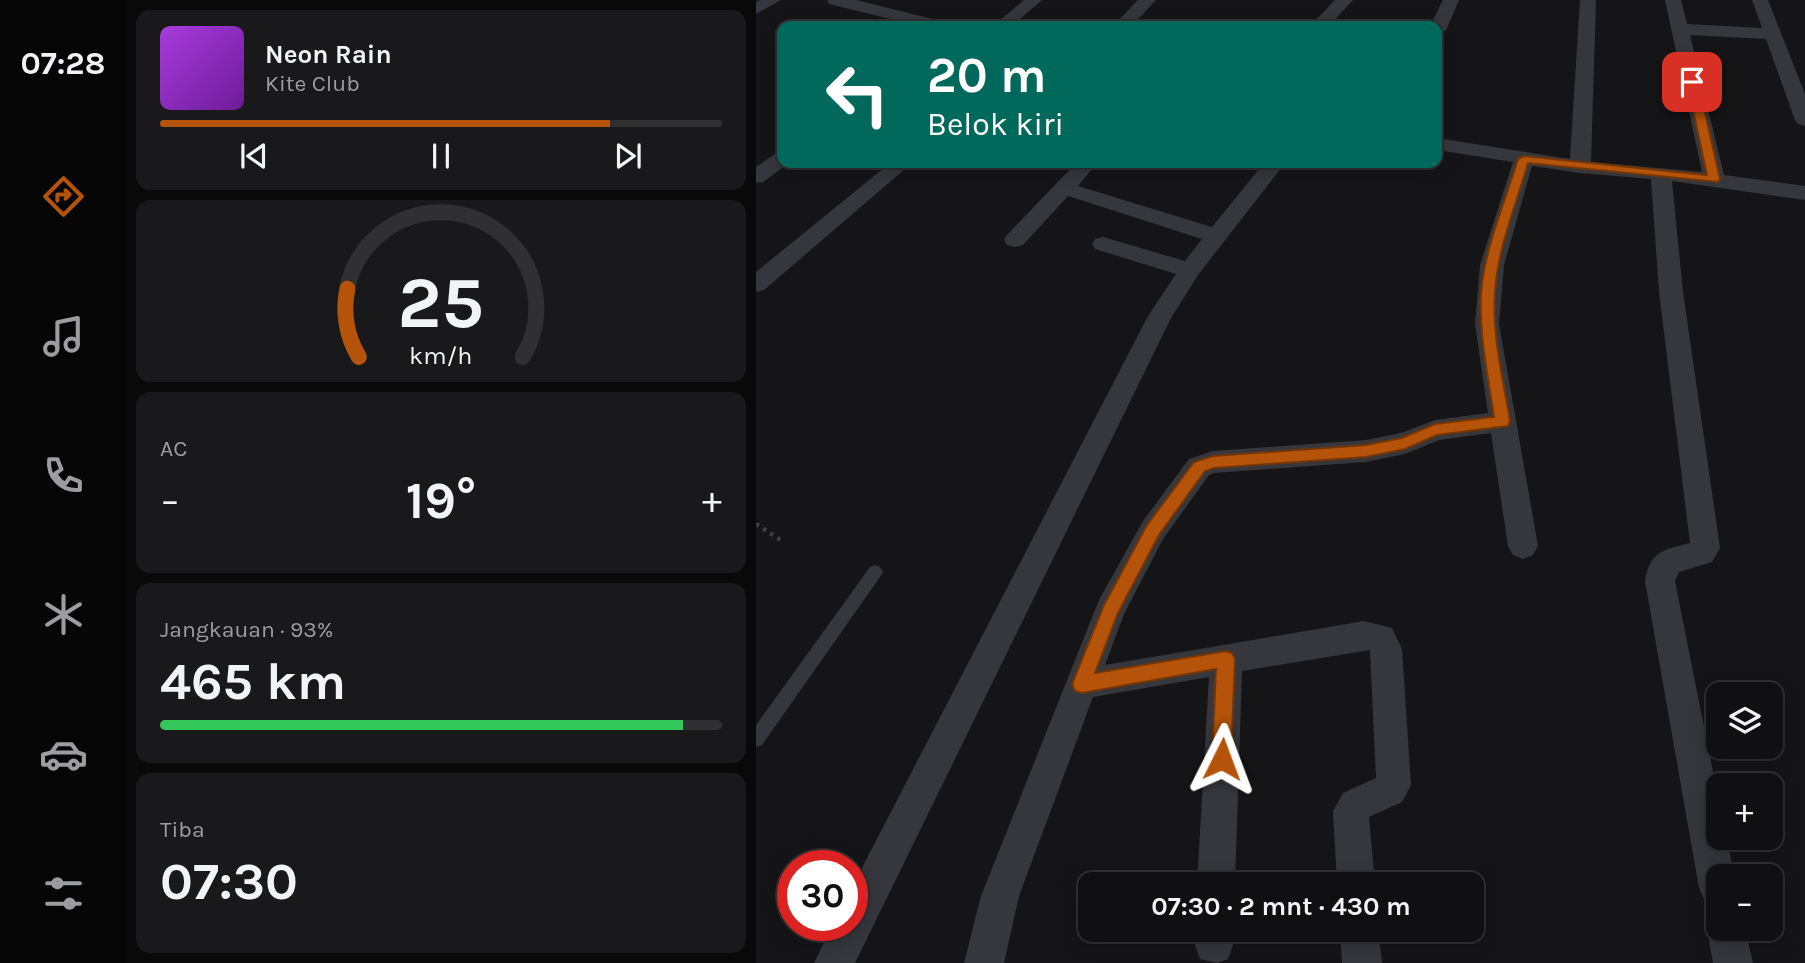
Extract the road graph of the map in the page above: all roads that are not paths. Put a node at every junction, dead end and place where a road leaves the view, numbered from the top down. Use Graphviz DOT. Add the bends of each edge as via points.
graph roads {
  1 [pos="773,0"];
  2 [pos="835,0"];
  3 [pos="905,0"];
  4 [pos="1034,0"];
  5 [pos="1148,0"];
  6 [pos="1345,0"];
  7 [pos="1451,0"];
  8 [pos="1588,0"];
  9 [pos="1673,0"];
  10 [pos="1760,0"];
  11 [pos="756,9"];
  12 [pos="888,13"];
  13 [pos="919,21"];
  14 [pos="1008,21"];
  15 [pos="1127,21"];
  16 [pos="1324,21"];
  17 [pos="1441,21"];
  18 [pos="1680,29"];
  19 [pos="1770,34"];
  20 [pos="1805,120"];
  21 [pos="1442,145"];
  22 [pos="1524,159"];
  23 [pos="777,162"];
  24 [pos="1580,167"];
  25 [pos="896,168"];
  26 [pos="1082,168"];
  27 [pos="1271,168"];
  28 [pos="1661,173"];
  29 [pos="756,177"];
  30 [pos="1714,179"];
  31 [pos="1063,188"];
  32 [pos="1805,193"];
  33 [pos="1217,236"];
  34 [pos="1015,240"];
  35 [pos="1103,244"];
  36 [pos="1190,270"];
  37 [pos="757,281"];
  38 [pos="1503,421"];
  39 [pos="1523,546"];
  40 [pos="875,572"];
  41 [pos="1226,659"];
  42 [pos="1082,684"];
  43 [pos="756,739"];
  44 [pos="1713,864"];
  45 [pos="1217,872"];
  46 [pos="1355,872"];
  47 [pos="1728,941"];
  48 [pos="1360,942"];
  49 [pos="834,963"];
  50 [pos="984,963"];
  51 [pos="1362,963"];
  52 [pos="1733,963"];
  1 -- 11 [label="street"];
  2 -- 12 [label="street"];
  3 -- 12 [label="street"];
  4 -- 14 [label="street"];
  5 -- 15 [label="street"];
  6 -- 16 [label="street"];
  7 -- 17 [label="street"];
  8 -- 24 [label="street"];
  9 -- 18 [label="street"];
  10 -- 19 [label="street"];
  12 -- 13 [label="street"];
  18 -- 19 [label="street"];
  18 -- 30 [label="street"];
  19 -- 20 [label="street"];
  21 -- 22 [label="street"];
  22 -- 24 [label="street"];
  22 -- 38 [label="street" via="1488,292 1488,324"];
  23 -- 29 [label="street"];
  24 -- 28 [label="street"];
  25 -- 37 [label="street"];
  26 -- 31 [label="street"];
  27 -- 33 [label="street"];
  28 -- 30 [label="street"];
  28 -- 44 [label="street" via="1671,292 1705,548 1702,553 1670,561 1662,568 1660,581"];
  30 -- 32 [label="street"];
  31 -- 33 [label="street"];
  31 -- 34 [label="street"];
  33 -- 36 [label="street"];
  35 -- 36 [label="street"];
  36 -- 49 [label="street" via="1160,316"];
  38 -- 39 [label="street"];
  38 -- 42 [label="street" via="1435,430 1378,449 1213,462 1199,467 1153,530 1124,582"];
  40 -- 43 [label="lane"];
  41 -- 42 [label="street"];
  41 -- 45 [label="street"];
  41 -- 46 [label="street" via="1364,635 1385,643 1394,785 1389,792 1358,801 1351,811"];
  42 -- 50 [label="street" via="1000,896"];
  47 -- 52 [label="street"];
  48 -- 51 [label="street"];
}
